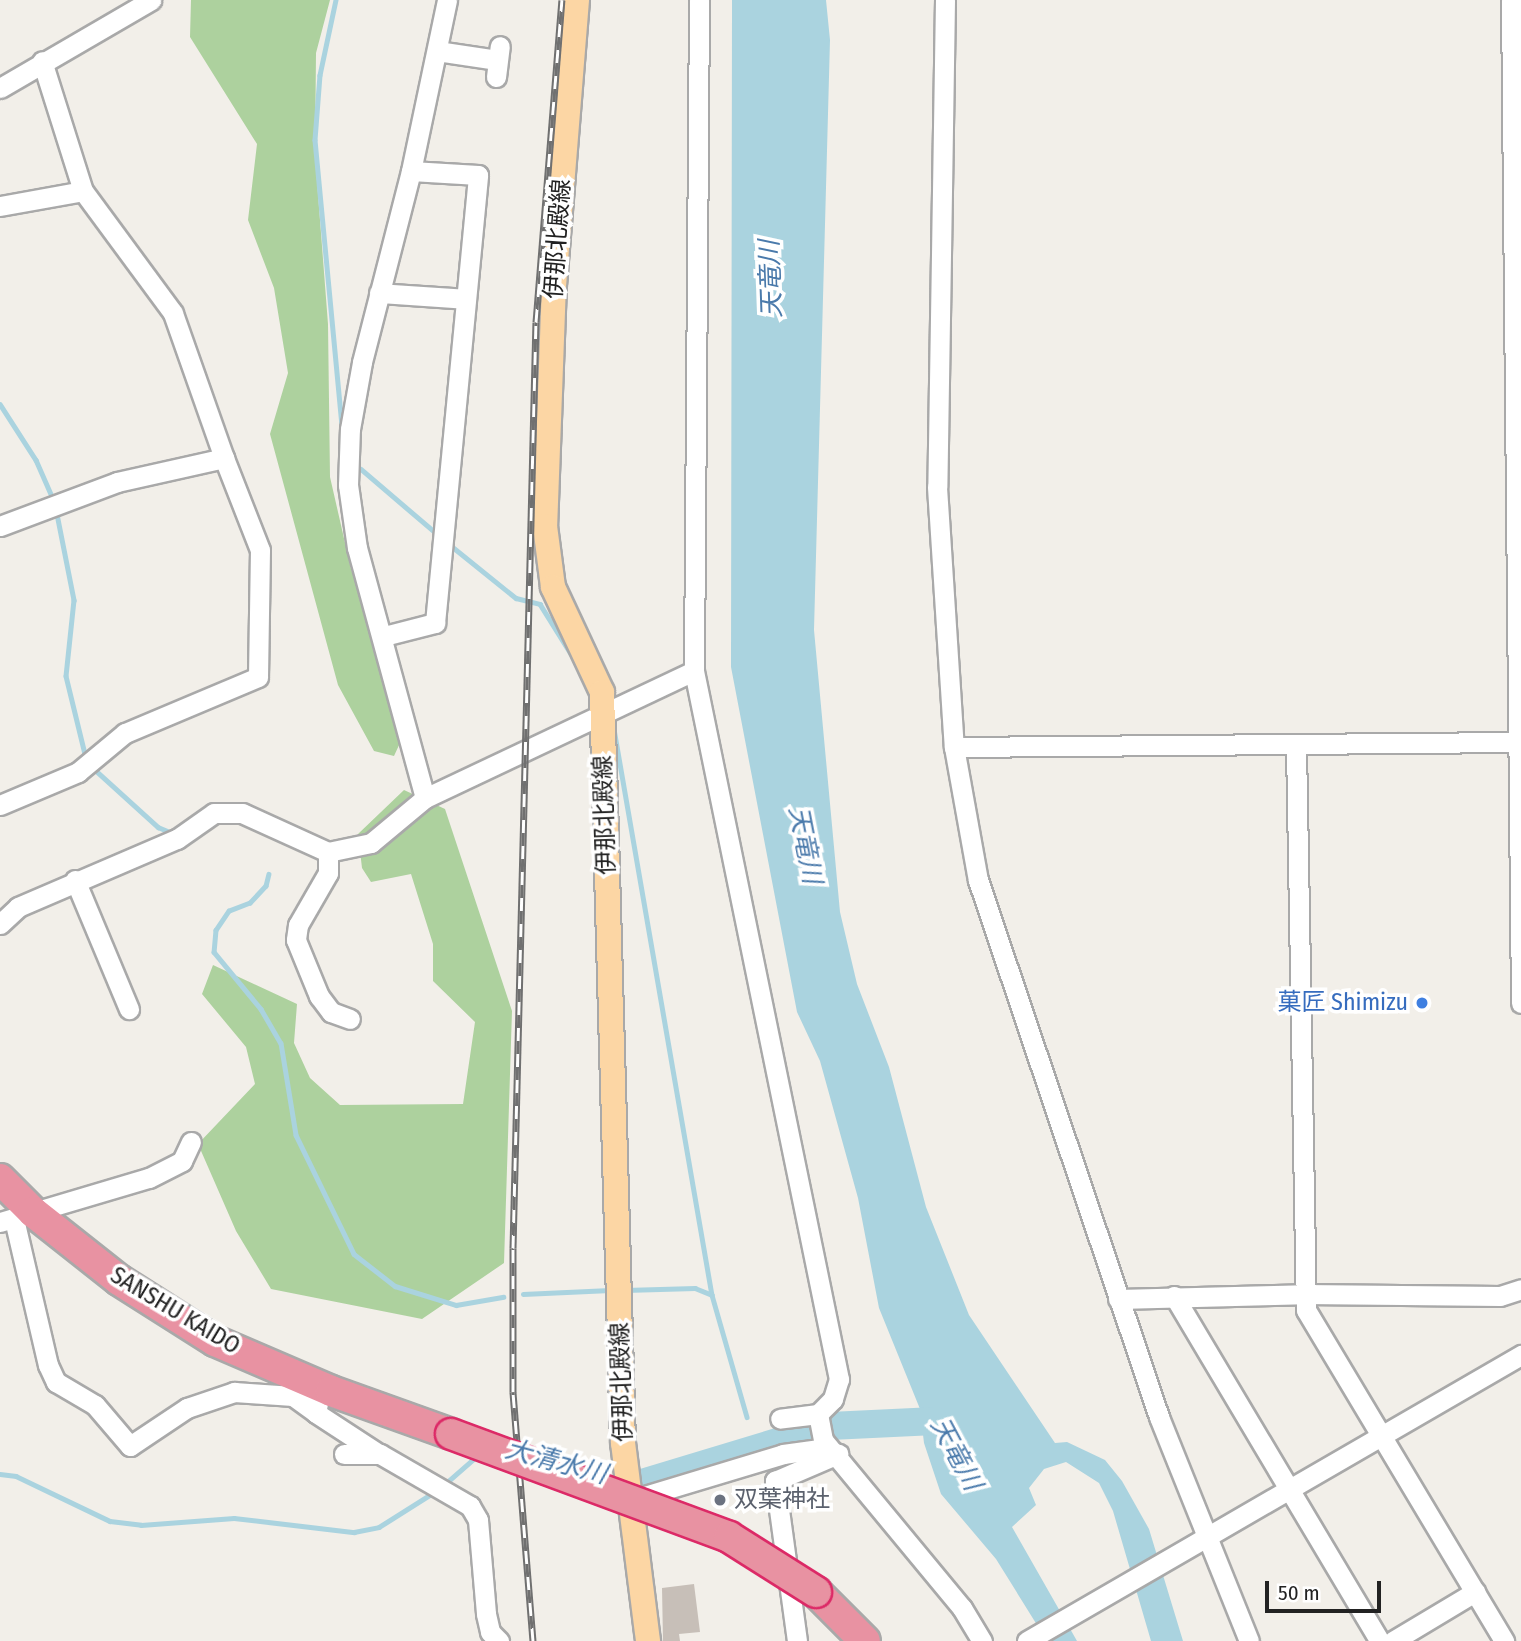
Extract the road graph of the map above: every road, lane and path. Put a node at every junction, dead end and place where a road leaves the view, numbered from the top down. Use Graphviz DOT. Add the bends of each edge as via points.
graph roads {
  1 [pos="150,0"];
  2 [pos="447,0"];
  3 [pos="577,0"];
  4 [pos="699,0"];
  5 [pos="945,0"];
  6 [pos="1515,1"];
  7 [pos="437,51"];
  8 [pos="42,61"];
  9 [pos="498,61"];
  10 [pos="0,88"];
  11 [pos="411,171"];
  12 [pos="83,191"];
  13 [pos="0,206"];
  14 [pos="1519,235"];
  15 [pos="379,293"];
  16 [pos="466,299"];
  17 [pos="224,458"];
  18 [pos="0,526"];
  19 [pos="384,636"];
  20 [pos="694,671"];
  21 [pos="603,717"];
  22 [pos="1520,743"];
  23 [pos="1296,745"];
  24 [pos="954,747"];
  25 [pos="425,798"];
  26 [pos="0,805"];
  27 [pos="328,852"];
  28 [pos="75,880"];
  29 [pos="0,925"];
  30 [pos="1521,1003"];
  31 [pos="129,1009"];
  32 [pos="351,1019"];
  33 [pos="191,1142"];
  34 [pos="0,1179"];
  35 [pos="15,1218"];
  36 [pos="1521,1289"];
  37 [pos="1303,1294"];
  38 [pos="1174,1296"];
  39 [pos="1118,1299"];
  40 [pos="1521,1355"];
  41 [pos="319,1400"];
  42 [pos="818,1414"];
  43 [pos="780,1419"];
  44 [pos="1382,1433"];
  45 [pos="344,1454"];
  46 [pos="380,1454"];
  47 [pos="838,1454"];
  48 [pos="1289,1488"];
  49 [pos="630,1489"];
  50 [pos="1202,1538"];
  51 [pos="1475,1592"];
  52 [pos="499,1641"];
  53 [pos="648,1641"];
  54 [pos="797,1641"];
  55 [pos="865,1641"];
  56 [pos="982,1641"];
  57 [pos="1027,1641"];
  58 [pos="1249,1641"];
  59 [pos="1380,1641"];
  60 [pos="1393,1641"];
  61 [pos="1504,1641"];
  1 -- 8 [label="street"];
  2 -- 7 [label="street"];
  3 -- 21 [label="main road, 伊那北殿線" via="554,284 545,526 553,587 598,681"];
  4 -- 20 [label="street"];
  5 -- 24 [label="street" via="937,487"];
  6 -- 14 [label="street"];
  7 -- 9 [label="street"];
  7 -- 11 [label="street"];
  8 -- 10 [label="street"];
  8 -- 12 [label="street"];
  11 -- 15 [label="street"];
  11 -- 16 [label="street" via="478,174"];
  12 -- 13 [label="street"];
  12 -- 17 [label="street" via="173,313"];
  14 -- 22 [label="street"];
  15 -- 16 [label="street"];
  15 -- 19 [label="street" via="350,429 348,485 357,548"];
  16 -- 19 [label="street" via="435,623"];
  17 -- 18 [label="street" via="117,482"];
  17 -- 26 [label="street" via="260,550 258,677 125,733 89,763"];
  19 -- 25 [label="street"];
  20 -- 21 [label="street"];
  20 -- 42 [label="street" via="839,1379 833,1399"];
  21 -- 25 [label="street"];
  21 -- 49 [label="main road, 伊那北殿線" via="619,1291"];
  22 -- 23 [label="street"];
  22 -- 30 [label="street"];
  23 -- 24 [label="street"];
  23 -- 37 [label="street"];
  24 -- 39 [label="street" via="978,880"];
  25 -- 27 [label="street" via="370,843"];
  27 -- 28 [label="street" via="242,813 223,811 177,839"];
  27 -- 32 [label="street" via="328,873 298,925 296,940 319,996 331,1012"];
  28 -- 29 [label="street" via="18,907"];
  28 -- 31 [label="street"];
  33 -- 35 [label="street" via="174,1167"];
  34 -- 35 [label="highway, SANSHU KAIDO"];
  35 -- 41 [label="highway, SANSHU KAIDO"];
  35 -- 41 [label="street" via="48,1365 56,1382 95,1405 130,1446 187,1408 234,1392"];
  36 -- 37 [label="street" via="1500,1296"];
  37 -- 38 [label="street"];
  37 -- 44 [label="street" via="1306,1310"];
  38 -- 39 [label="street"];
  38 -- 48 [label="street"];
  39 -- 50 [label="street"];
  40 -- 44 [label="street"];
  41 -- 46 [label="street"];
  41 -- 55 [label="highway, SANSHU KAIDO, bridge" via="451,1434 729,1537 816,1592"];
  42 -- 43 [label="street"];
  42 -- 47 [label="street" via="823,1440"];
  44 -- 48 [label="street"];
  44 -- 51 [label="street"];
  45 -- 46 [label="street"];
  46 -- 52 [label="street" via="470,1506 478,1520 486,1614 490,1632"];
  47 -- 49 [label="street" via="818,1448"];
  47 -- 54 [label="street" via="775,1481"];
  47 -- 56 [label="street" via="962,1608"];
  48 -- 50 [label="street"];
  48 -- 59 [label="street"];
  49 -- 53 [label="main road, 伊那北殿線"];
  50 -- 57 [label="street"];
  50 -- 58 [label="street"];
  51 -- 60 [label="street"];
  51 -- 61 [label="street"];
}
